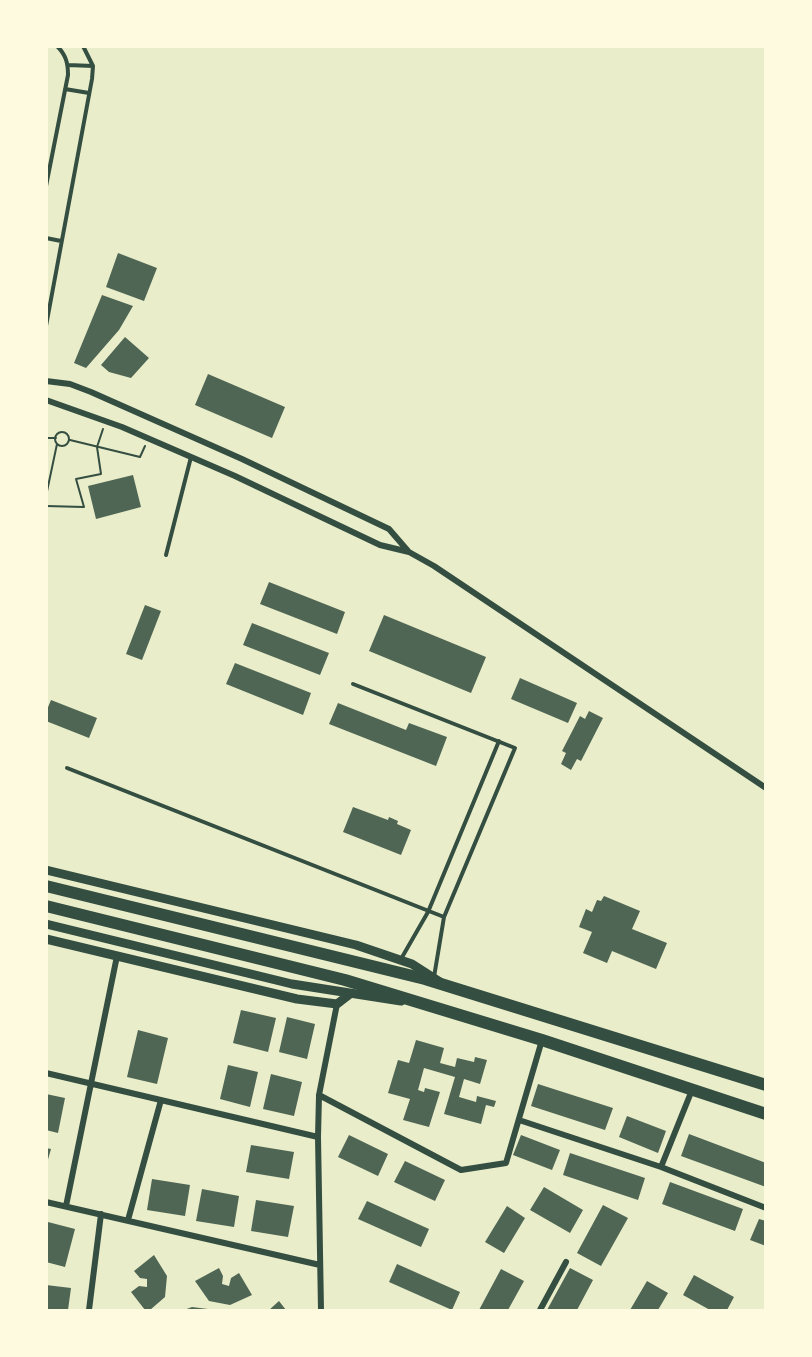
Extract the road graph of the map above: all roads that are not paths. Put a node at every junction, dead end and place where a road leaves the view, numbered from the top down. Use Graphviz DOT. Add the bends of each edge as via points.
graph roads {
  1 [pos="57,46"];
  2 [pos="83,46"];
  3 [pos="68,64"];
  4 [pos="93,66"];
  5 [pos="65,89"];
  6 [pos="89,93"];
  7 [pos="46,186"];
  8 [pos="46,238"];
  9 [pos="61,241"];
  10 [pos="46,326"];
  11 [pos="46,381"];
  12 [pos="46,400"];
  13 [pos="191,457"];
  14 [pos="409,552"];
  15 [pos="166,555"];
  16 [pos="354,684"];
  17 [pos="498,741"];
  18 [pos="67,768"];
  19 [pos="765,788"];
  20 [pos="46,870"];
  21 [pos="46,886"];
  22 [pos="46,906"];
  23 [pos="428,912"];
  24 [pos="444,917"];
  25 [pos="46,924"];
  26 [pos="46,939"];
  27 [pos="117,957"];
  28 [pos="400,960"];
  29 [pos="434,976"];
  30 [pos="444,986"];
  31 [pos="350,994"];
  32 [pos="336,1004"];
  33 [pos="436,1006"];
  34 [pos="542,1040"];
  35 [pos="46,1073"];
  36 [pos="92,1084"];
  37 [pos="765,1085"];
  38 [pos="692,1089"];
  39 [pos="319,1095"];
  40 [pos="161,1100"];
  41 [pos="765,1114"];
  42 [pos="519,1120"];
  43 [pos="318,1137"];
  44 [pos="661,1167"];
  45 [pos="46,1202"];
  46 [pos="66,1206"];
  47 [pos="765,1208"];
  48 [pos="101,1214"];
  49 [pos="128,1220"];
  50 [pos="566,1262"];
  51 [pos="320,1265"];
  52 [pos="89,1311"];
  53 [pos="321,1311"];
  54 [pos="540,1311"];
  1 -- 3 [label="lane"];
  2 -- 4 [label="lane"];
  3 -- 4 [label="lane"];
  3 -- 5 [label="lane"];
  4 -- 6 [label="lane"];
  5 -- 6 [label="lane"];
  5 -- 7 [label="lane"];
  6 -- 9 [label="lane"];
  8 -- 9 [label="lane"];
  9 -- 10 [label="lane"];
  11 -- 14 [label="street" via="91,392 242,459 389,529"];
  12 -- 13 [label="street"];
  13 -- 14 [label="street" via="380,545"];
  13 -- 15 [label="lane"];
  14 -- 19 [label="street"];
  16 -- 17 [label="lane"];
  17 -- 23 [label="lane"];
  17 -- 24 [label="lane" via="516,748"];
  18 -- 23 [label="lane"];
  20 -- 28 [label="street" via="242,916"];
  21 -- 30 [label="highway"];
  22 -- 33 [label="highway"];
  23 -- 24 [label="lane"];
  23 -- 28 [label="lane"];
  24 -- 29 [label="lane"];
  25 -- 31 [label="street" via="292,984"];
  26 -- 27 [label="street"];
  27 -- 32 [label="street" via="297,999"];
  27 -- 36 [label="street"];
  28 -- 29 [label="street"];
  29 -- 30 [label="street"];
  30 -- 37 [label="highway"];
  31 -- 32 [label="street"];
  31 -- 33 [label="street"];
  32 -- 39 [label="street"];
  33 -- 34 [label="highway"];
  34 -- 38 [label="highway"];
  34 -- 42 [label="street"];
  35 -- 36 [label="street"];
  36 -- 40 [label="street"];
  36 -- 46 [label="street"];
  38 -- 41 [label="highway"];
  38 -- 44 [label="street"];
  39 -- 42 [label="street" via="461,1170 506,1163"];
  39 -- 43 [label="street"];
  40 -- 43 [label="street"];
  40 -- 49 [label="street"];
  42 -- 44 [label="street"];
  43 -- 51 [label="street"];
  44 -- 47 [label="street"];
  45 -- 46 [label="street"];
  46 -- 48 [label="street"];
  48 -- 49 [label="street"];
  48 -- 52 [label="street"];
  49 -- 51 [label="street"];
  50 -- 54 [label="street"];
  51 -- 53 [label="street"];
}
